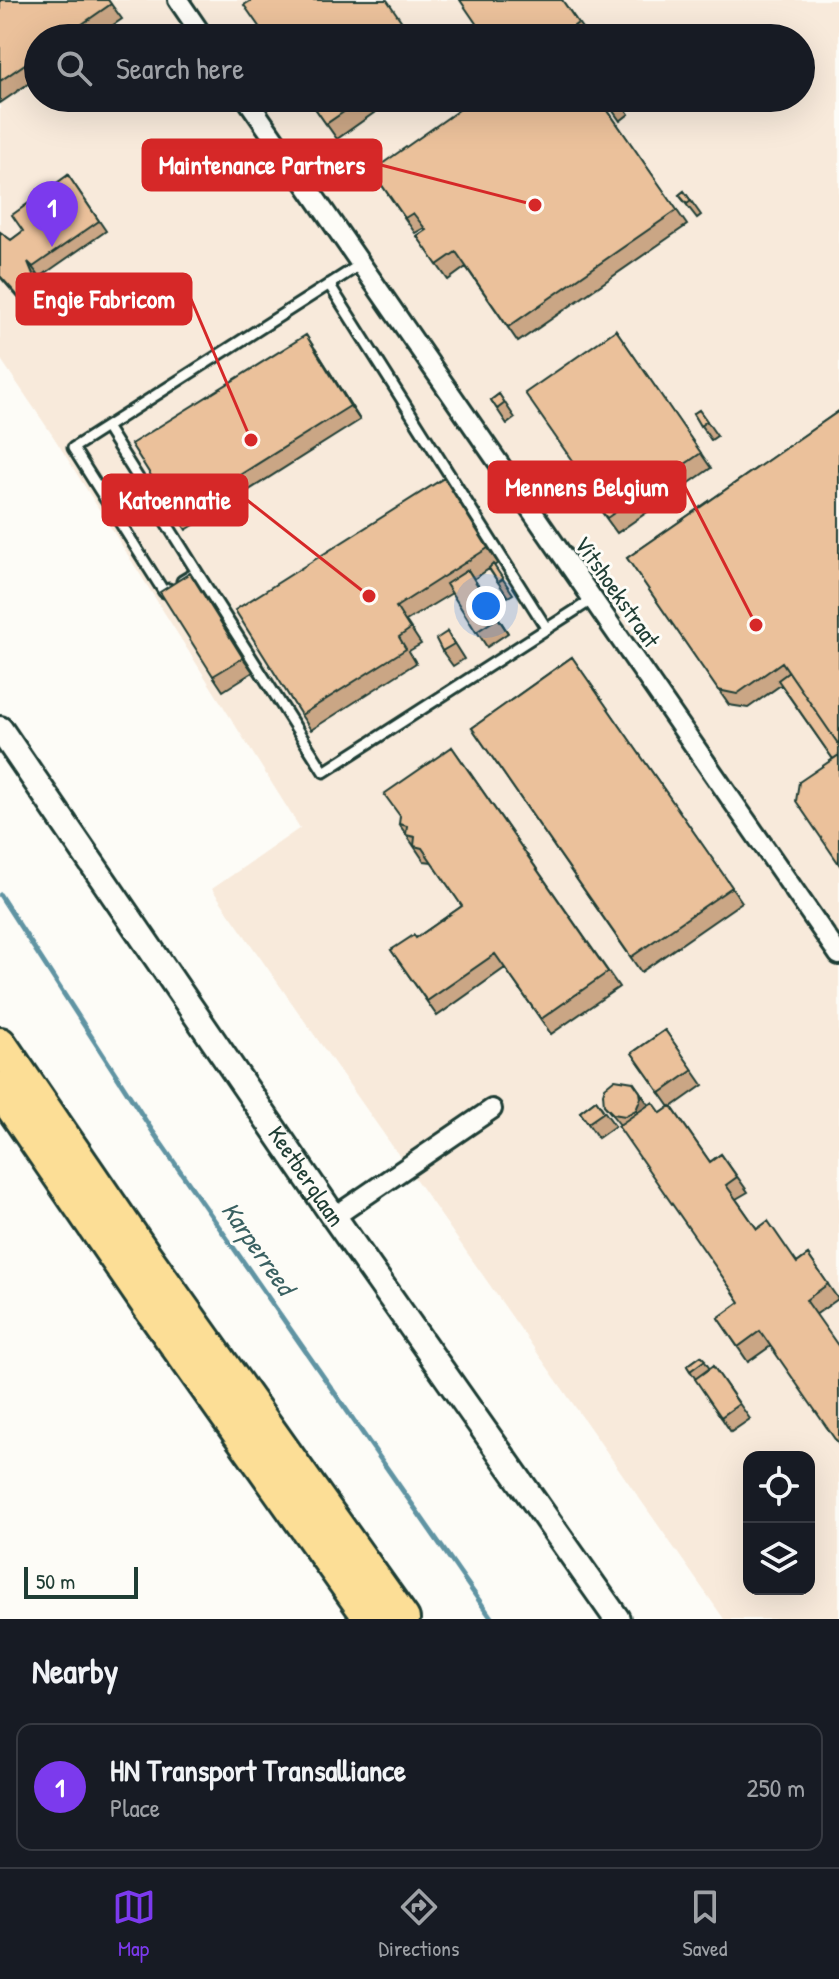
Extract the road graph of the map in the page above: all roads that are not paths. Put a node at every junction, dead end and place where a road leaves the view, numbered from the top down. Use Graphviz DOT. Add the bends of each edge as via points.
graph roads {
  1 [pos="178,0"];
  2 [pos="194,24"];
  3 [pos="256,112"];
  4 [pos="361,264"];
  5 [pos="329,284"];
  6 [pos="106,427"];
  7 [pos="197,572"];
  8 [pos="593,599"];
  9 [pos="547,629"];
  10 [pos="0,729"];
  11 [pos="0,751"];
  12 [pos="839,955"];
  13 [pos="0,1044"];
  14 [pos="0,1089"];
  15 [pos="492,1109"];
  16 [pos="334,1217"];
  17 [pos="371,1619"];
  18 [pos="403,1619"];
  19 [pos="600,1619"];
  20 [pos="617,1619"];
  1 -- 2 [label="street"];
  3 -- 4 [label="street, Vitshoekstraat"];
  4 -- 5 [label="lane"];
  4 -- 8 [label="street, Vitshoekstraat"];
  5 -- 6 [label="lane"];
  5 -- 9 [label="lane"];
  6 -- 7 [label="lane"];
  6 -- 7 [label="lane" via="73,448 98,488 164,592"];
  7 -- 9 [label="lane" via="324,772"];
  8 -- 9 [label="lane"];
  8 -- 12 [label="street, Vitshoekstraat"];
  10 -- 16 [label="main road, Keetberglaan"];
  11 -- 19 [label="main road, Keetberglaan"];
  13 -- 18 [label="highway"];
  14 -- 17 [label="highway"];
  15 -- 16 [label="street"];
  16 -- 20 [label="main road, Keetberglaan"];
}
